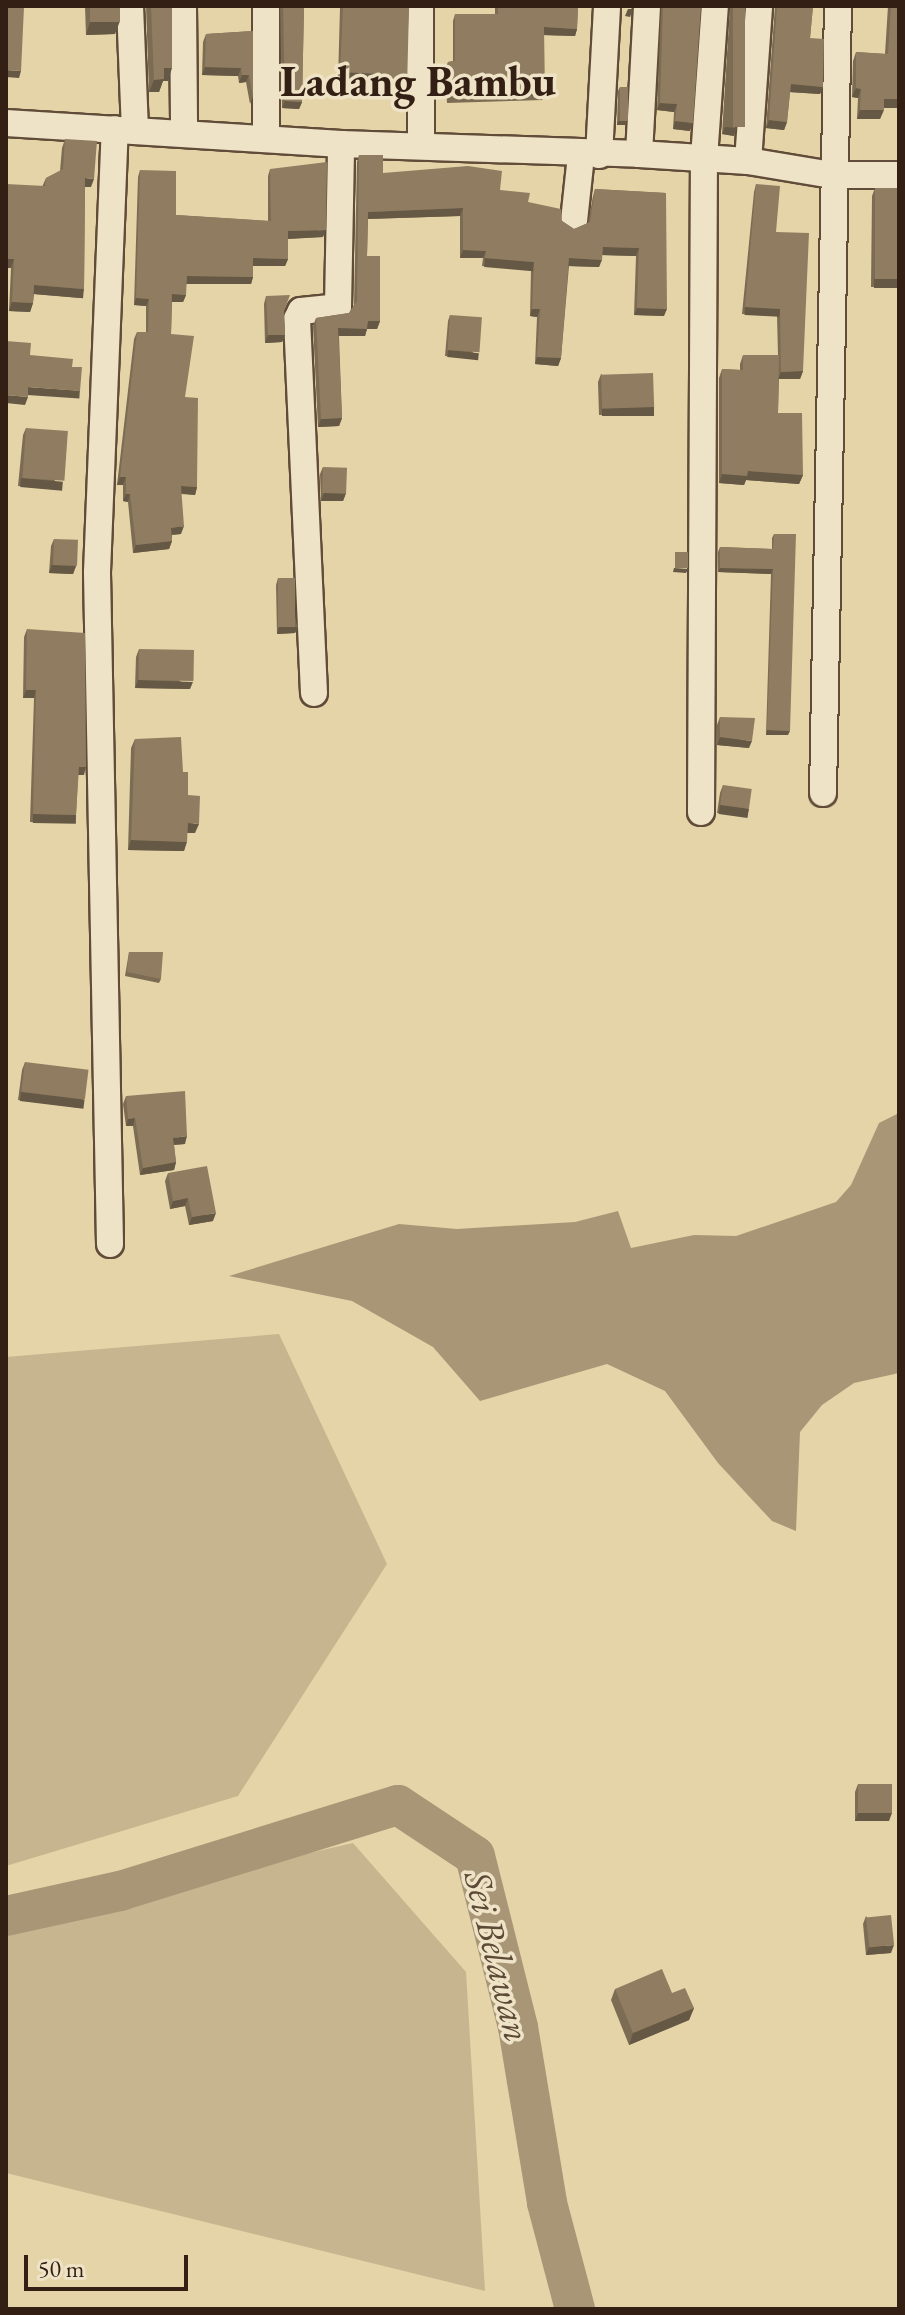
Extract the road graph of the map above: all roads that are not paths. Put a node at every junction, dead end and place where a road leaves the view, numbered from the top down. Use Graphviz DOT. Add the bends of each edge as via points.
graph roads {
  1 [pos="130,6"];
  2 [pos="183,6"];
  3 [pos="266,6"];
  4 [pos="420,6"];
  5 [pos="607,6"];
  6 [pos="647,6"];
  7 [pos="715,6"];
  8 [pos="759,6"];
  9 [pos="838,6"];
  10 [pos="6,123"];
  11 [pos="125,130"];
  12 [pos="184,131"];
  13 [pos="266,137"];
  14 [pos="341,144"];
  15 [pos="421,145"];
  16 [pos="639,154"];
  17 [pos="590,155"];
  18 [pos="704,158"];
  19 [pos="748,161"];
  20 [pos="832,175"];
  21 [pos="899,175"];
  22 [pos="574,221"];
  23 [pos="314,693"];
  24 [pos="823,793"];
  25 [pos="701,812"];
  26 [pos="110,1244"];
  1 -- 11 [label="street"];
  2 -- 12 [label="street"];
  3 -- 13 [label="street"];
  4 -- 15 [label="street"];
  5 -- 17 [label="street"];
  6 -- 16 [label="street"];
  7 -- 18 [label="street"];
  8 -- 19 [label="street"];
  9 -- 20 [label="street"];
  10 -- 11 [label="street"];
  11 -- 12 [label="street"];
  11 -- 26 [label="street" via="97,572"];
  12 -- 13 [label="street"];
  13 -- 14 [label="street"];
  14 -- 15 [label="street"];
  14 -- 23 [label="street" via="338,307 301,311 297,319"];
  15 -- 17 [label="street"];
  16 -- 17 [label="street"];
  16 -- 18 [label="street"];
  17 -- 22 [label="street"];
  18 -- 19 [label="street"];
  18 -- 25 [label="street"];
  19 -- 20 [label="street"];
  20 -- 21 [label="street"];
  20 -- 24 [label="street"];
}
